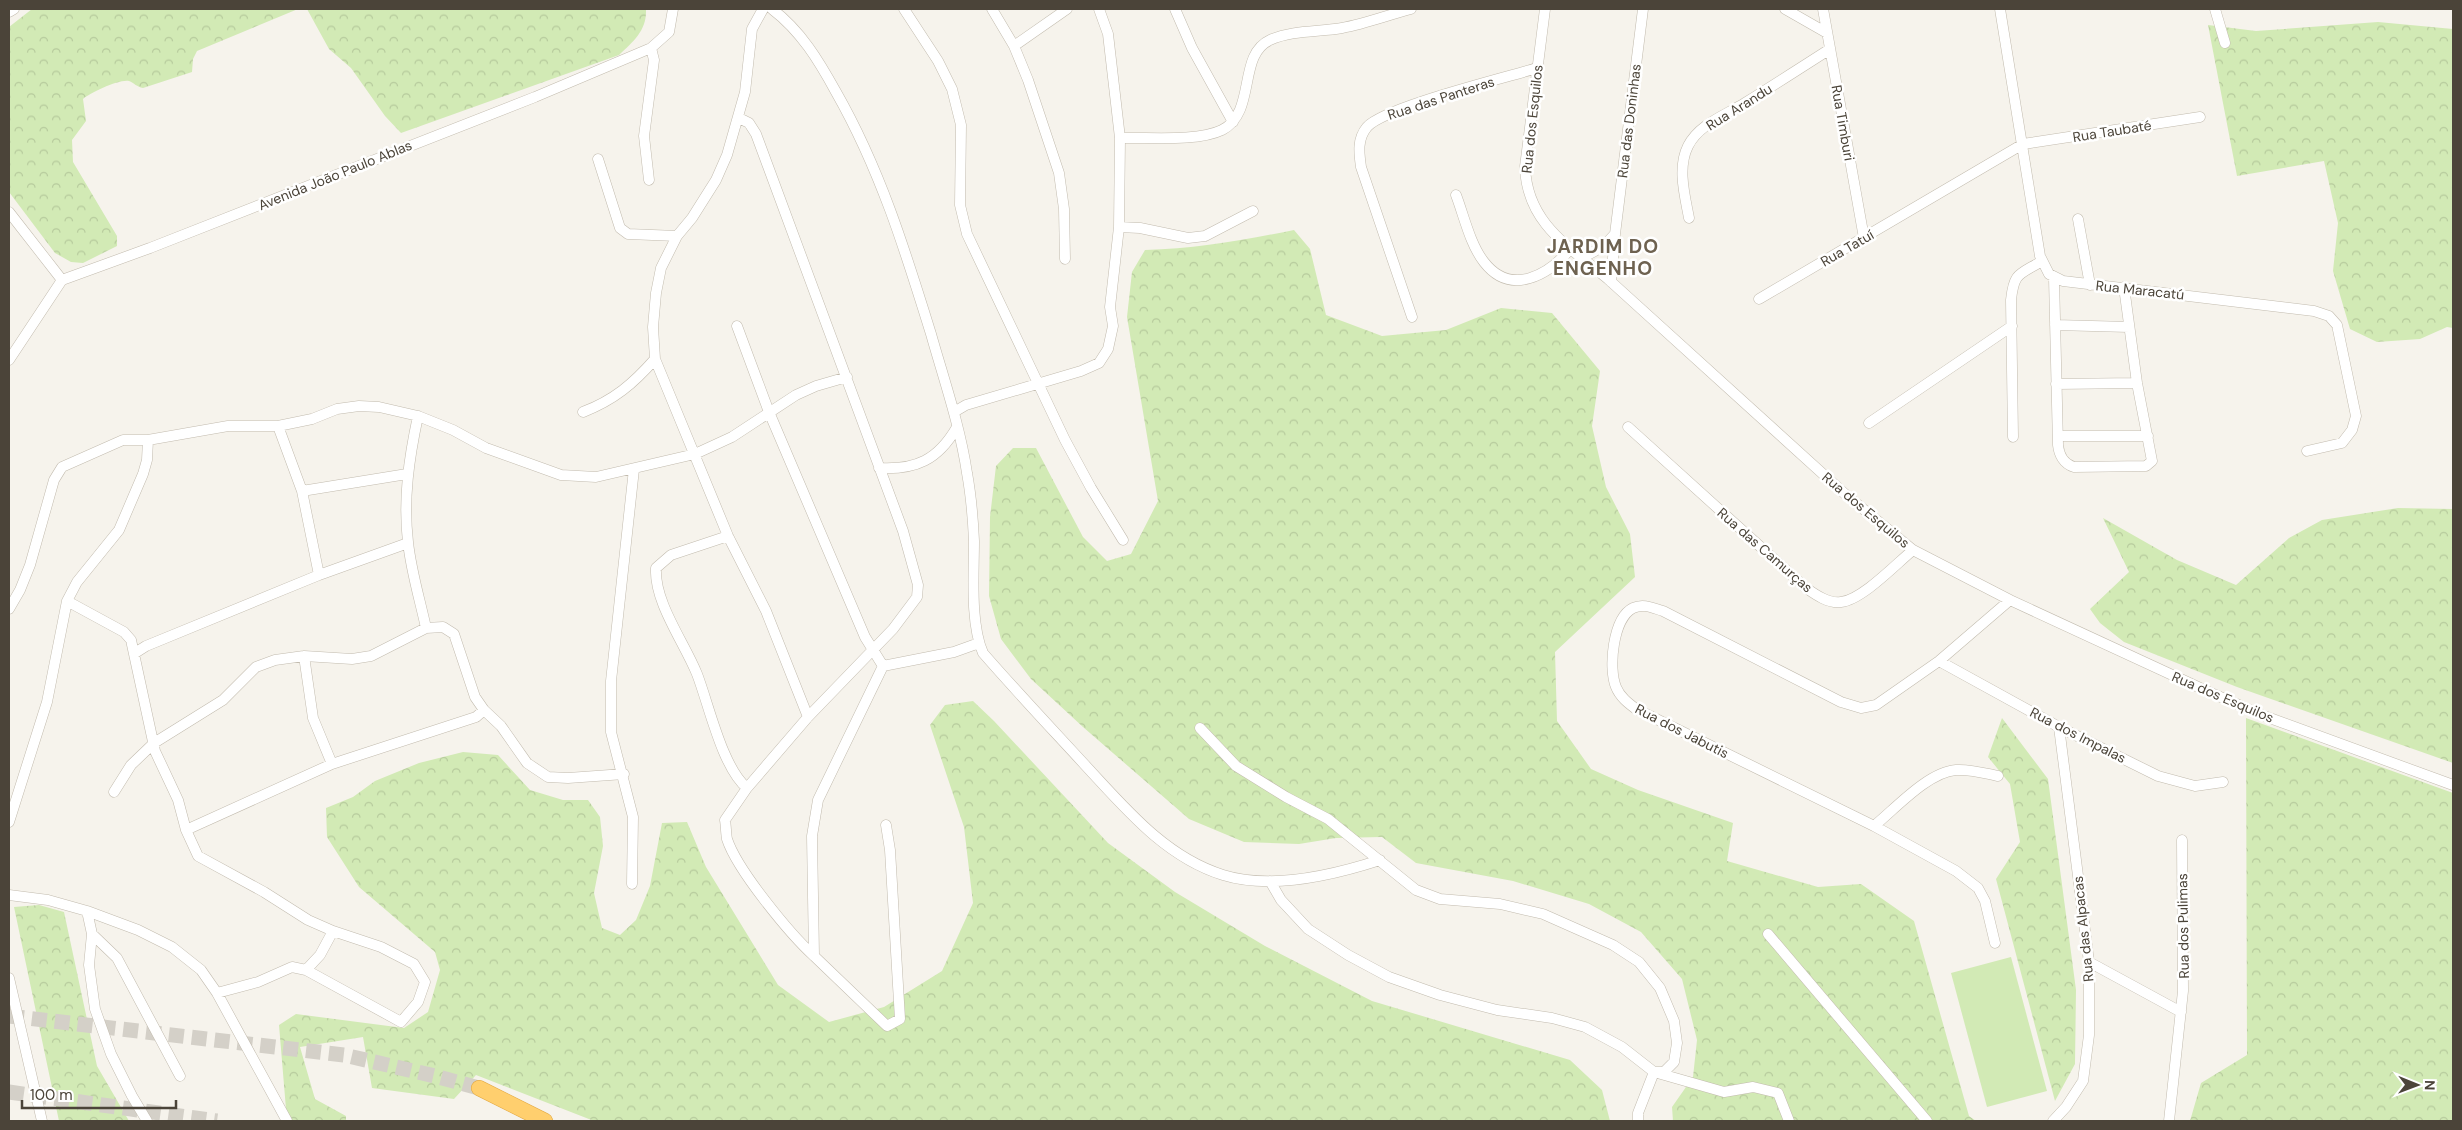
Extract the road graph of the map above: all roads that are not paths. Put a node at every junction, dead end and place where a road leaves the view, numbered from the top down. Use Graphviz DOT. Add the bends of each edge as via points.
graph roads {
  1 [pos="14,9"];
  2 [pos="673,9"];
  3 [pos="763,9"];
  4 [pos="772,9"];
  5 [pos="992,9"];
  6 [pos="1067,9"];
  7 [pos="1099,9"];
  8 [pos="1175,9"];
  9 [pos="1411,9"];
  10 [pos="1545,9"];
  11 [pos="1643,9"];
  12 [pos="1785,9"];
  13 [pos="1823,9"];
  14 [pos="2000,9"];
  15 [pos="2215,9"];
  16 [pos="906,10"];
  17 [pos="9,12"];
  18 [pos="1827,32"];
  19 [pos="2225,43"];
  20 [pos="1014,46"];
  21 [pos="651,48"];
  22 [pos="1830,50"];
  23 [pos="1537,68"];
  24 [pos="2200,117"];
  25 [pos="739,118"];
  26 [pos="1234,122"];
  27 [pos="1120,138"];
  28 [pos="2023,144"];
  29 [pos="598,159"];
  30 [pos="649,180"];
  31 [pos="1456,195"];
  32 [pos="1254,211"];
  33 [pos="9,212"];
  34 [pos="1689,218"];
  35 [pos="2078,219"];
  36 [pos="1119,227"];
  37 [pos="1615,234"];
  38 [pos="677,236"];
  39 [pos="1864,238"];
  40 [pos="1570,248"];
  41 [pos="1582,258"];
  42 [pos="1065,259"];
  43 [pos="2042,261"];
  44 [pos="2054,278"];
  45 [pos="62,280"];
  46 [pos="1611,282"];
  47 [pos="2090,285"];
  48 [pos="2124,287"];
  49 [pos="1759,299"];
  50 [pos="1412,316"];
  51 [pos="2055,325"];
  52 [pos="737,326"];
  53 [pos="2012,326"];
  54 [pos="2129,327"];
  55 [pos="655,359"];
  56 [pos="9,360"];
  57 [pos="847,377"];
  58 [pos="2137,383"];
  59 [pos="2056,384"];
  60 [pos="1039,385"];
  61 [pos="583,412"];
  62 [pos="769,412"];
  63 [pos="954,412"];
  64 [pos="418,416"];
  65 [pos="1869,423"];
  66 [pos="278,426"];
  67 [pos="957,427"];
  68 [pos="1628,427"];
  69 [pos="2058,436"];
  70 [pos="2148,436"];
  71 [pos="2013,437"];
  72 [pos="148,440"];
  73 [pos="2307,451"];
  74 [pos="695,454"];
  75 [pos="879,468"];
  76 [pos="634,469"];
  77 [pos="407,474"];
  78 [pos="302,491"];
  79 [pos="728,536"];
  80 [pos="1123,540"];
  81 [pos="408,543"];
  82 [pos="1913,550"];
  83 [pos="319,575"];
  84 [pos="2010,600"];
  85 [pos="67,601"];
  86 [pos="9,609"];
  87 [pos="426,628"];
  88 [pos="979,643"];
  89 [pos="874,649"];
  90 [pos="135,653"];
  91 [pos="304,656"];
  92 [pos="1939,662"];
  93 [pos="883,666"];
  94 [pos="484,710"];
  95 [pos="808,717"];
  96 [pos="1200,728"];
  97 [pos="2059,728"];
  98 [pos="154,743"];
  99 [pos="332,764"];
  100 [pos="624,774"];
  101 [pos="1998,776"];
  102 [pos="2223,782"];
  103 [pos="2453,785"];
  104 [pos="747,788"];
  105 [pos="114,792"];
  106 [pos="12,798"];
  107 [pos="9,822"];
  108 [pos="886,825"];
  109 [pos="1874,826"];
  110 [pos="186,830"];
  111 [pos="2182,840"];
  112 [pos="1380,860"];
  113 [pos="1270,882"];
  114 [pos="632,884"];
  115 [pos="9,895"];
  116 [pos="87,911"];
  117 [pos="333,931"];
  118 [pos="92,934"];
  119 [pos="1768,934"];
  120 [pos="1995,943"];
  121 [pos="814,956"];
  122 [pos="2089,962"];
  123 [pos="306,970"];
  124 [pos="9,978"];
  125 [pos="217,993"];
  126 [pos="12,1011"];
  127 [pos="2181,1012"];
  128 [pos="1654,1072"];
  129 [pos="180,1076"];
  130 [pos="478,1088"];
  131 [pos="42,1121"];
  132 [pos="147,1121"];
  133 [pos="286,1121"];
  134 [pos="545,1121"];
  135 [pos="1638,1121"];
  136 [pos="1789,1121"];
  137 [pos="1927,1121"];
  138 [pos="2053,1121"];
  139 [pos="2169,1121"];
  1 -- 17 [label="street"];
  2 -- 21 [label="street, Avenida João Paulo Ablas" via="670,32"];
  3 -- 25 [label="street" via="752,29"];
  4 -- 63 [label="street" via="786,19 816,56 860,134 882,183"];
  5 -- 20 [label="street"];
  6 -- 20 [label="street"];
  7 -- 27 [label="street" via="1109,42"];
  8 -- 26 [label="street" via="1192,48"];
  9 -- 26 [label="street" via="1343,28 1270,40 1258,48 1244,100"];
  10 -- 23 [label="street, Rua dos Esquilos"];
  11 -- 37 [label="street, Rua das Doninhas"];
  12 -- 18 [label="street"];
  13 -- 18 [label="street, Rua Timburi"];
  14 -- 28 [label="street"];
  15 -- 19 [label="street"];
  16 -- 60 [label="street" via="952,88 961,125 960,205 967,234"];
  18 -- 22 [label="street, Rua Timburi"];
  20 -- 42 [label="street" via="1059,173"];
  21 -- 30 [label="street" via="654,60 644,136"];
  21 -- 45 [label="street, Avenida João Paulo Ablas" via="535,97"];
  22 -- 34 [label="street, Rua Arandu" via="1717,118 1698,134 1688,146 1684,160 1682,182"];
  22 -- 39 [label="street, Rua Timburi"];
  23 -- 40 [label="street, Rua dos Esquilos" via="1526,148 1526,185 1537,212"];
  23 -- 50 [label="street, Rua das Panteras" via="1392,112 1368,127 1361,137 1361,167"];
  24 -- 28 [label="street, Rua Taubaté"];
  25 -- 38 [label="street" via="716,180"];
  25 -- 57 [label="street" via="749,123 756,134"];
  26 -- 27 [label="street" via="1222,130 1198,136"];
  27 -- 36 [label="street"];
  28 -- 39 [label="street, Rua Tatuí"];
  28 -- 43 [label="street"];
  29 -- 38 [label="street" via="620,228 628,234"];
  31 -- 40 [label="street" via="1478,252 1500,276 1519,280 1539,276 1561,260"];
  32 -- 36 [label="street" via="1205,236 1188,238"];
  33 -- 45 [label="street"];
  35 -- 47 [label="street"];
  36 -- 60 [label="street" via="1110,307 1113,326 1108,349 1099,363"];
  37 -- 41 [label="street" via="1604,246"];
  37 -- 46 [label="street, Rua das Doninhas"];
  38 -- 55 [label="street" via="661,268 656,292"];
  39 -- 49 [label="street, Rua Tatuí"];
  40 -- 41 [label="street, Rua dos Esquilos"];
  41 -- 46 [label="street, Rua dos Esquilos"];
  43 -- 44 [label="street"];
  43 -- 53 [label="street" via="2013,281"];
  44 -- 47 [label="street, Rua Maracatú"];
  44 -- 51 [label="street"];
  45 -- 56 [label="street"];
  46 -- 82 [label="street, Rua dos Esquilos" via="1845,494"];
  47 -- 48 [label="street, Rua Maracatú"];
  48 -- 54 [label="street"];
  48 -- 73 [label="street, Rua Maracatú" via="2314,311 2334,320 2356,416 2352,430 2342,443"];
  51 -- 54 [label="street"];
  51 -- 59 [label="street"];
  52 -- 62 [label="street"];
  53 -- 65 [label="street"];
  53 -- 71 [label="street"];
  54 -- 58 [label="street"];
  55 -- 61 [label="street" via="624,392"];
  55 -- 74 [label="street"];
  57 -- 62 [label="street" via="816,386"];
  57 -- 75 [label="street"];
  58 -- 59 [label="street"];
  58 -- 70 [label="street"];
  59 -- 69 [label="street"];
  60 -- 63 [label="street" via="966,405"];
  60 -- 80 [label="street" via="1090,488"];
  62 -- 74 [label="street" via="732,437"];
  62 -- 89 [label="street" via="865,637"];
  63 -- 67 [label="street"];
  64 -- 66 [label="street" via="359,406"];
  64 -- 76 [label="street" via="486,448 561,474 596,477"];
  64 -- 77 [label="street"];
  66 -- 72 [label="street" via="228,426"];
  66 -- 78 [label="street"];
  67 -- 75 [label="street" via="947,446 932,457 901,469"];
  67 -- 88 [label="street" via="968,473"];
  68 -- 82 [label="street, Rua das Camurças" via="1806,588 1824,599 1840,602 1854,598"];
  69 -- 70 [label="street"];
  69 -- 70 [label="street" via="2062,458 2068,466 2074,467 2150,465 2152,455"];
  72 -- 85 [label="street" via="143,474 119,530 77,582"];
  72 -- 86 [label="street" via="123,440 62,467 54,480 30,565"];
  74 -- 76 [label="street"];
  74 -- 79 [label="street"];
  75 -- 89 [label="street" via="903,531 918,585 917,597 894,629"];
  76 -- 100 [label="street" via="612,681 611,732"];
  77 -- 78 [label="street"];
  77 -- 81 [label="street"];
  78 -- 83 [label="street"];
  79 -- 95 [label="street" via="766,612"];
  79 -- 104 [label="street" via="671,555 656,568 655,581 696,672 730,763 738,780"];
  81 -- 83 [label="street"];
  81 -- 87 [label="street"];
  82 -- 84 [label="street, Rua dos Esquilos"];
  83 -- 90 [label="street"];
  84 -- 92 [label="street, Rua dos Jabutis"];
  84 -- 103 [label="street, Rua dos Esquilos" via="2267,717"];
  85 -- 90 [label="street" via="124,632"];
  85 -- 106 [label="street" via="47,702"];
  87 -- 91 [label="street" via="371,656 352,659"];
  87 -- 94 [label="street" via="443,627 454,634 475,697"];
  88 -- 93 [label="street" via="954,652"];
  88 -- 113 [label="street" via="983,653 1026,702 1140,824 1187,859 1216,872"];
  89 -- 93 [label="street"];
  89 -- 95 [label="street"];
  90 -- 98 [label="street"];
  91 -- 98 [label="street" via="256,667 223,700"];
  91 -- 99 [label="street" via="313,718"];
  92 -- 97 [label="street, Rua dos Impalas"];
  92 -- 109 [label="street, Rua dos Jabutis" via="1876,705 1861,708 1841,702 1648,606 1631,609 1624,616 1616,635 1612,659 1616,688 1636,709"];
  93 -- 121 [label="street" via="818,800 812,836"];
  94 -- 99 [label="street" via="476,717"];
  94 -- 100 [label="street" via="501,726 527,763 548,777"];
  95 -- 104 [label="street"];
  96 -- 112 [label="street" via="1236,766 1286,798 1328,819"];
  97 -- 102 [label="street, Rua dos Impalas" via="2171,780 2195,786"];
  97 -- 122 [label="street, Rua das Alpacas"];
  98 -- 105 [label="street" via="131,765"];
  98 -- 110 [label="street" via="178,800"];
  99 -- 110 [label="street"];
  100 -- 114 [label="street" via="633,817"];
  101 -- 109 [label="street" via="1968,770 1947,771 1926,782"];
  104 -- 121 [label="street" via="725,820 727,839 758,890 796,939"];
  106 -- 107 [label="street"];
  108 -- 121 [label="street" via="900,1019 887,1026"];
  109 -- 120 [label="street, Rua dos Jabutis" via="1971,881 1985,901"];
  110 -- 117 [label="street" via="198,856"];
  111 -- 127 [label="street, Rua dos Pulimas" via="2184,964"];
  112 -- 113 [label="street" via="1324,875"];
  112 -- 128 [label="street" via="1416,890 1440,899 1500,904 1543,914 1612,945 1639,962 1660,988 1674,1021 1678,1043 1674,1062 1664,1072"];
  113 -- 128 [label="street" via="1281,900 1308,929 1389,977 1487,1007 1585,1026 1622,1047"];
  115 -- 116 [label="street" via="48,900"];
  116 -- 118 [label="street"];
  116 -- 125 [label="street" via="172,947 201,970"];
  117 -- 123 [label="street" via="320,955"];
  117 -- 123 [label="street" via="381,947 414,964 425,982 410,1014 401,1022"];
  118 -- 129 [label="street" via="117,958"];
  118 -- 132 [label="street" via="90,965 95,1009 112,1054"];
  119 -- 137 [label="street"];
  122 -- 127 [label="street"];
  122 -- 138 [label="street, Rua das Alpacas" via="2089,1035 2083,1081"];
  123 -- 125 [label="street" via="292,967 258,982"];
  124 -- 126 [label="street"];
  125 -- 133 [label="street"];
  126 -- 131 [label="street"];
  127 -- 139 [label="street, Rua dos Pulimas"];
  128 -- 135 [label="street"];
  128 -- 136 [label="street" via="1724,1092 1753,1087 1778,1093"];
  130 -- 134 [label="highway"];
}
